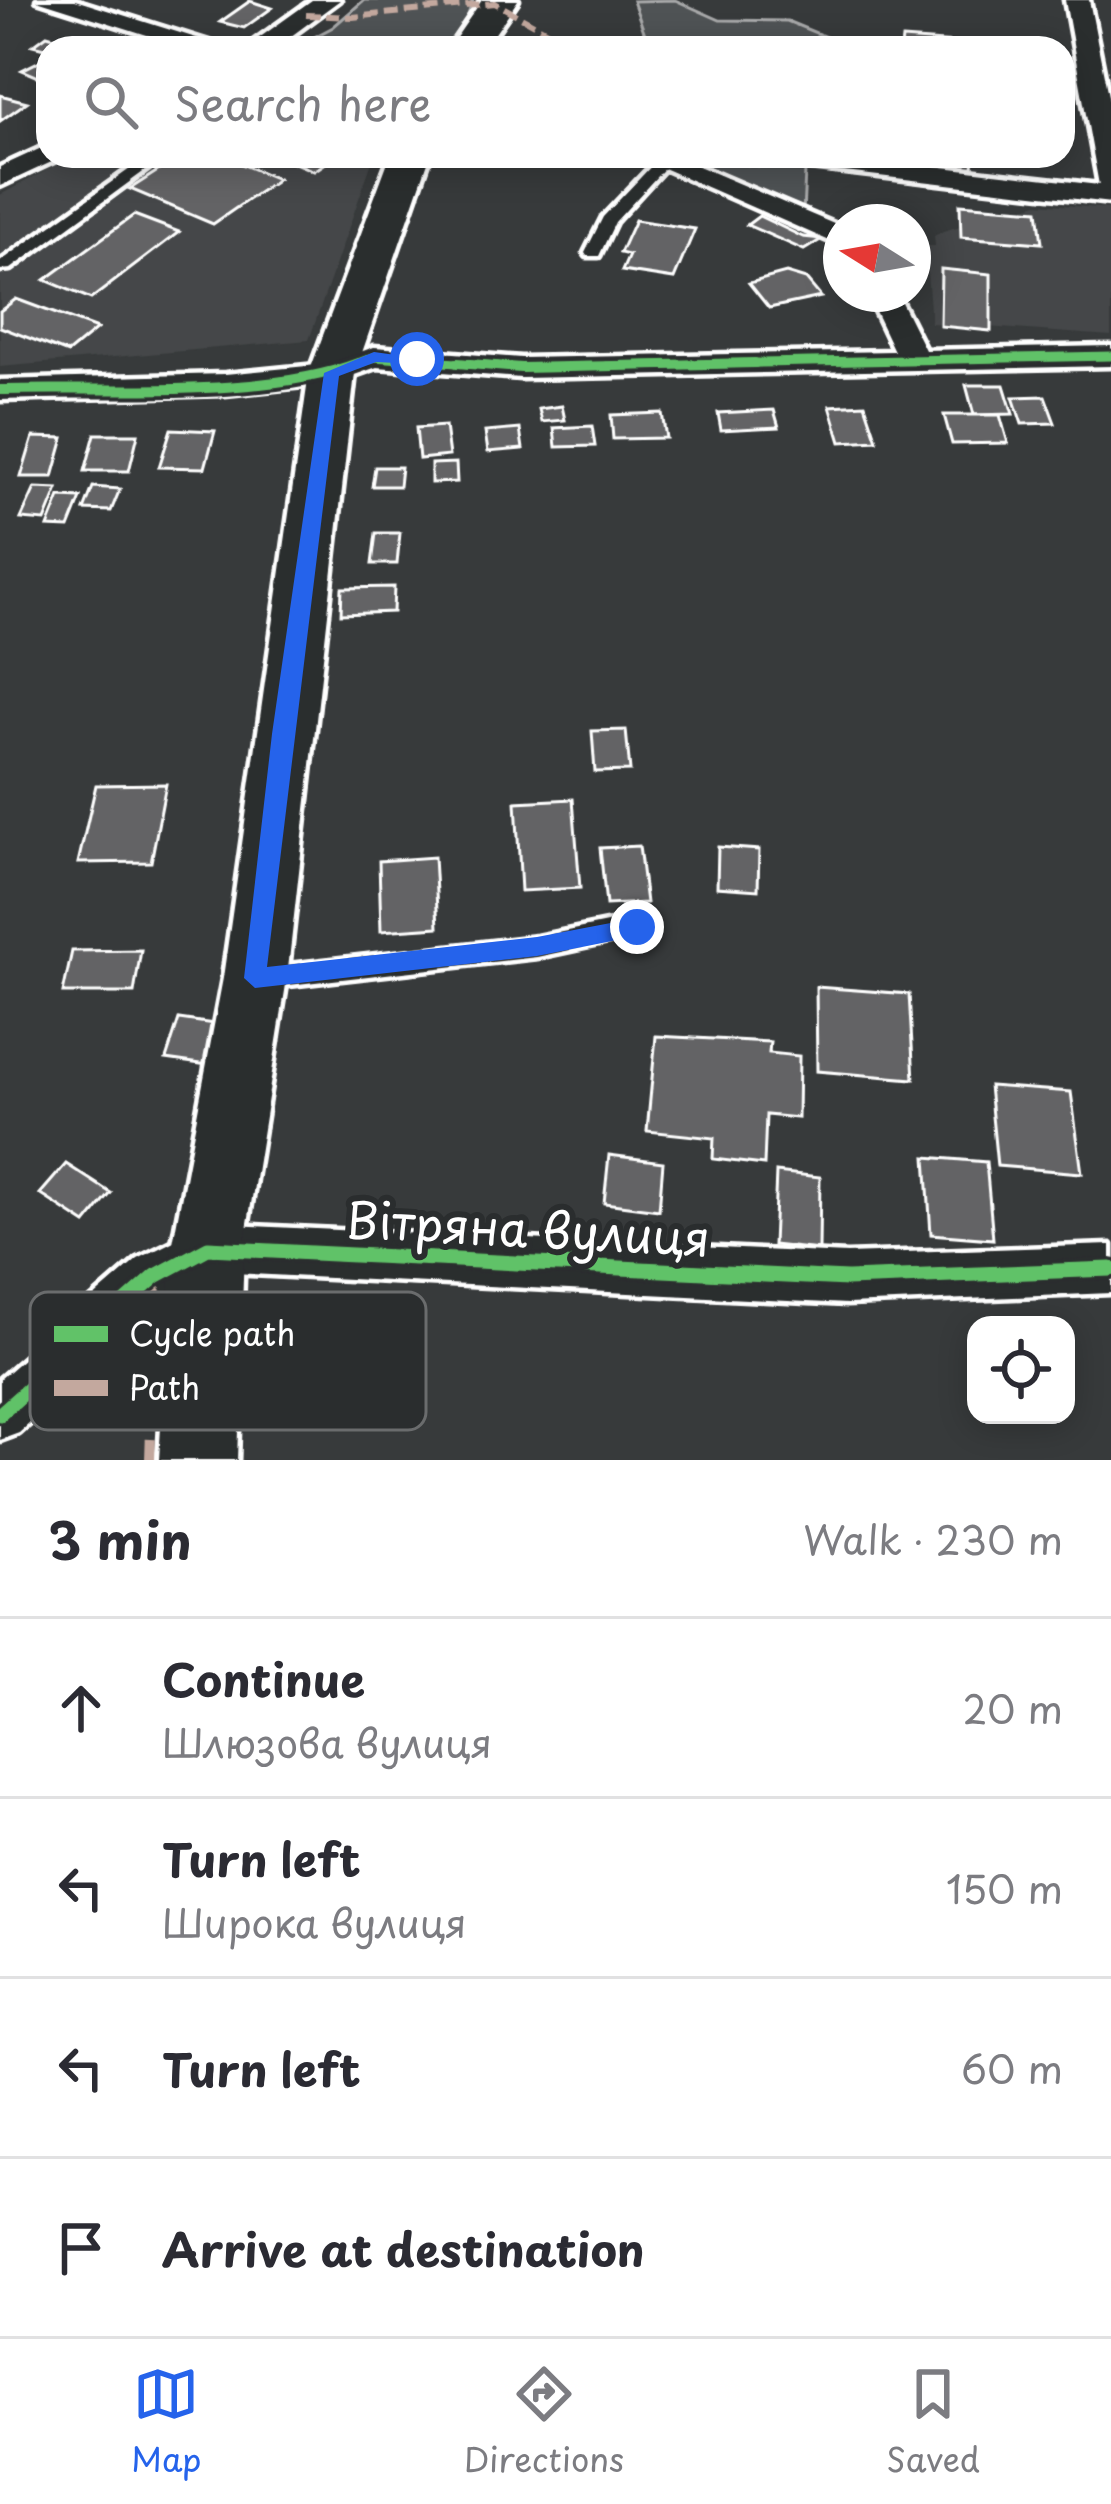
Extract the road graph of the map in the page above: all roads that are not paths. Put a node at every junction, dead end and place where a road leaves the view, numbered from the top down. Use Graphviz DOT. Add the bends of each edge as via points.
graph roads {
  1 [pos="50,0"];
  2 [pos="328,0"];
  3 [pos="500,0"];
  4 [pos="1077,0"];
  5 [pos="174,36"];
  6 [pos="276,36"];
  7 [pos="475,36"];
  8 [pos="36,159"];
  9 [pos="141,168"];
  10 [pos="406,168"];
  11 [pos="650,168"];
  12 [pos="678,168"];
  13 [pos="879,168"];
  14 [pos="0,178"];
  15 [pos="1111,182"];
  16 [pos="1111,195"];
  17 [pos="823,229"];
  18 [pos="593,253"];
  19 [pos="5,266"];
  20 [pos="891,312"];
  21 [pos="1111,356"];
  22 [pos="913,357"];
  23 [pos="332,373"];
  24 [pos="0,391"];
  25 [pos="637,927"];
  26 [pos="255,978"];
  27 [pos="208,1248"];
  28 [pos="1111,1269"];
  29 [pos="138,1292"];
  30 [pos="206,1292"];
  31 [pos="30,1387"];
  32 [pos="0,1414"];
  1 -- 5 [label="street"];
  2 -- 6 [label="street"];
  3 -- 7 [label="main road"];
  4 -- 15 [label="street"];
  8 -- 14 [label="street"];
  9 -- 19 [label="lane"];
  10 -- 23 [label="main road"];
  11 -- 18 [label="lane"];
  12 -- 17 [label="street"];
  13 -- 16 [label="street"];
  20 -- 22 [label="street"];
  21 -- 22 [label="street"];
  22 -- 23 [label="street" via="521,368 374,357"];
  23 -- 24 [label="street"];
  23 -- 26 [label="main road"];
  25 -- 26 [label="lane"];
  26 -- 27 [label="main road"];
  27 -- 28 [label="street, Вітряна вулиця" via="847,1279"];
  27 -- 29 [label="street"];
  27 -- 30 [label="main road"];
  31 -- 32 [label="street"];
}
